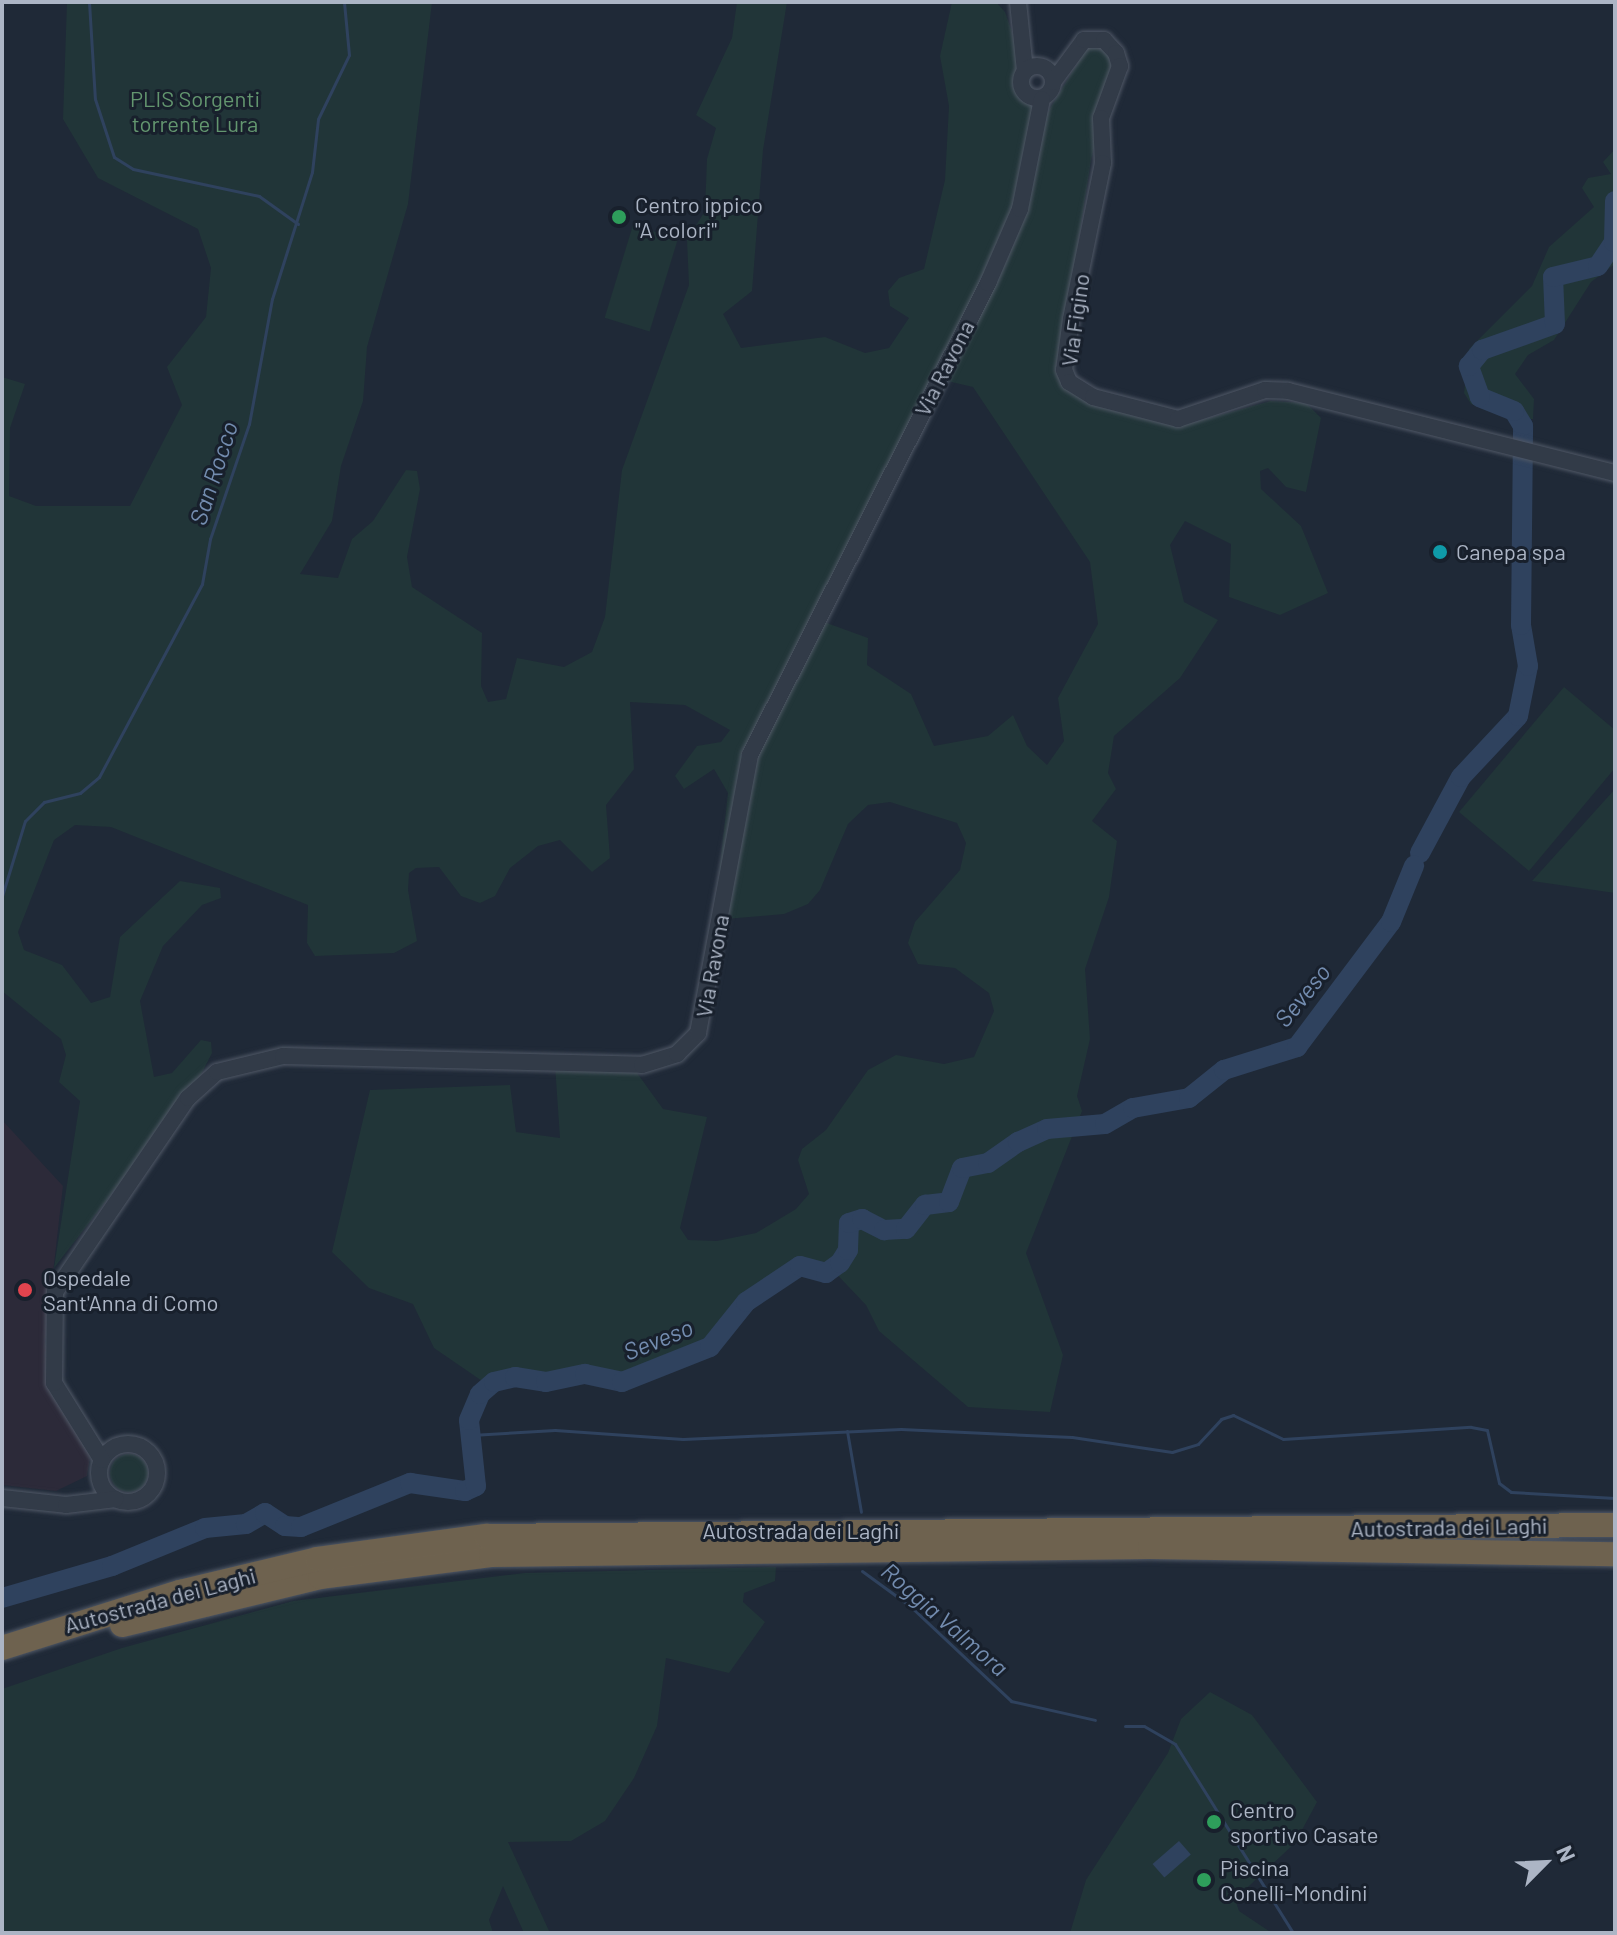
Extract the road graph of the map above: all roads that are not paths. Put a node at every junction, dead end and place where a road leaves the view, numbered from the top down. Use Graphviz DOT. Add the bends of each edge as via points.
graph roads {
  1 [pos="1018,2"];
  2 [pos="1046,69"];
  3 [pos="1036,99"];
  4 [pos="1615,473"];
  5 [pos="92,1441"];
  6 [pos="116,1447"];
  7 [pos="102,1460"];
  8 [pos="102,1486"];
  9 [pos="2,1491"];
  10 [pos="2,1498"];
  11 [pos="116,1499"];
  12 [pos="1615,1525"];
  13 [pos="1615,1554"];
  14 [pos="2,1648"];
  15 [pos="2,1664"];
  1 -- 2 [label="street" via="1022,31"];
  2 -- 3 [label="street, Via Ravona"];
  2 -- 3 [label="street"];
  2 -- 4 [label="street, Via Figino" via="1078,44 1098,38 1110,45 1120,66 1101,118 1103,163 1071,319 1064,370 1069,382 1093,397 1178,419 1265,390 1288,391"];
  3 -- 5 [label="street, Via Ravona" via="1020,209 988,283 750,755 707,1012 698,1033 677,1054 642,1065 283,1056 217,1072 182,1106 55,1292 54,1383 64,1407"];
  5 -- 6 [label="street"];
  5 -- 7 [label="street, Via Ravona"];
  6 -- 7 [label="street"];
  6 -- 11 [label="street" via="145,1449 157,1473 144,1498"];
  7 -- 8 [label="street"];
  8 -- 9 [label="street" via="77,1498"];
  8 -- 11 [label="street"];
  10 -- 11 [label="street" via="66,1505"];
  12 -- 14 [label="highway, Autostrada dei Laghi" via="486,1536 317,1559 180,1592"];
  13 -- 15 [label="highway, Autostrada dei Laghi" via="1134,1547 491,1555 320,1577 122,1625"];
}
